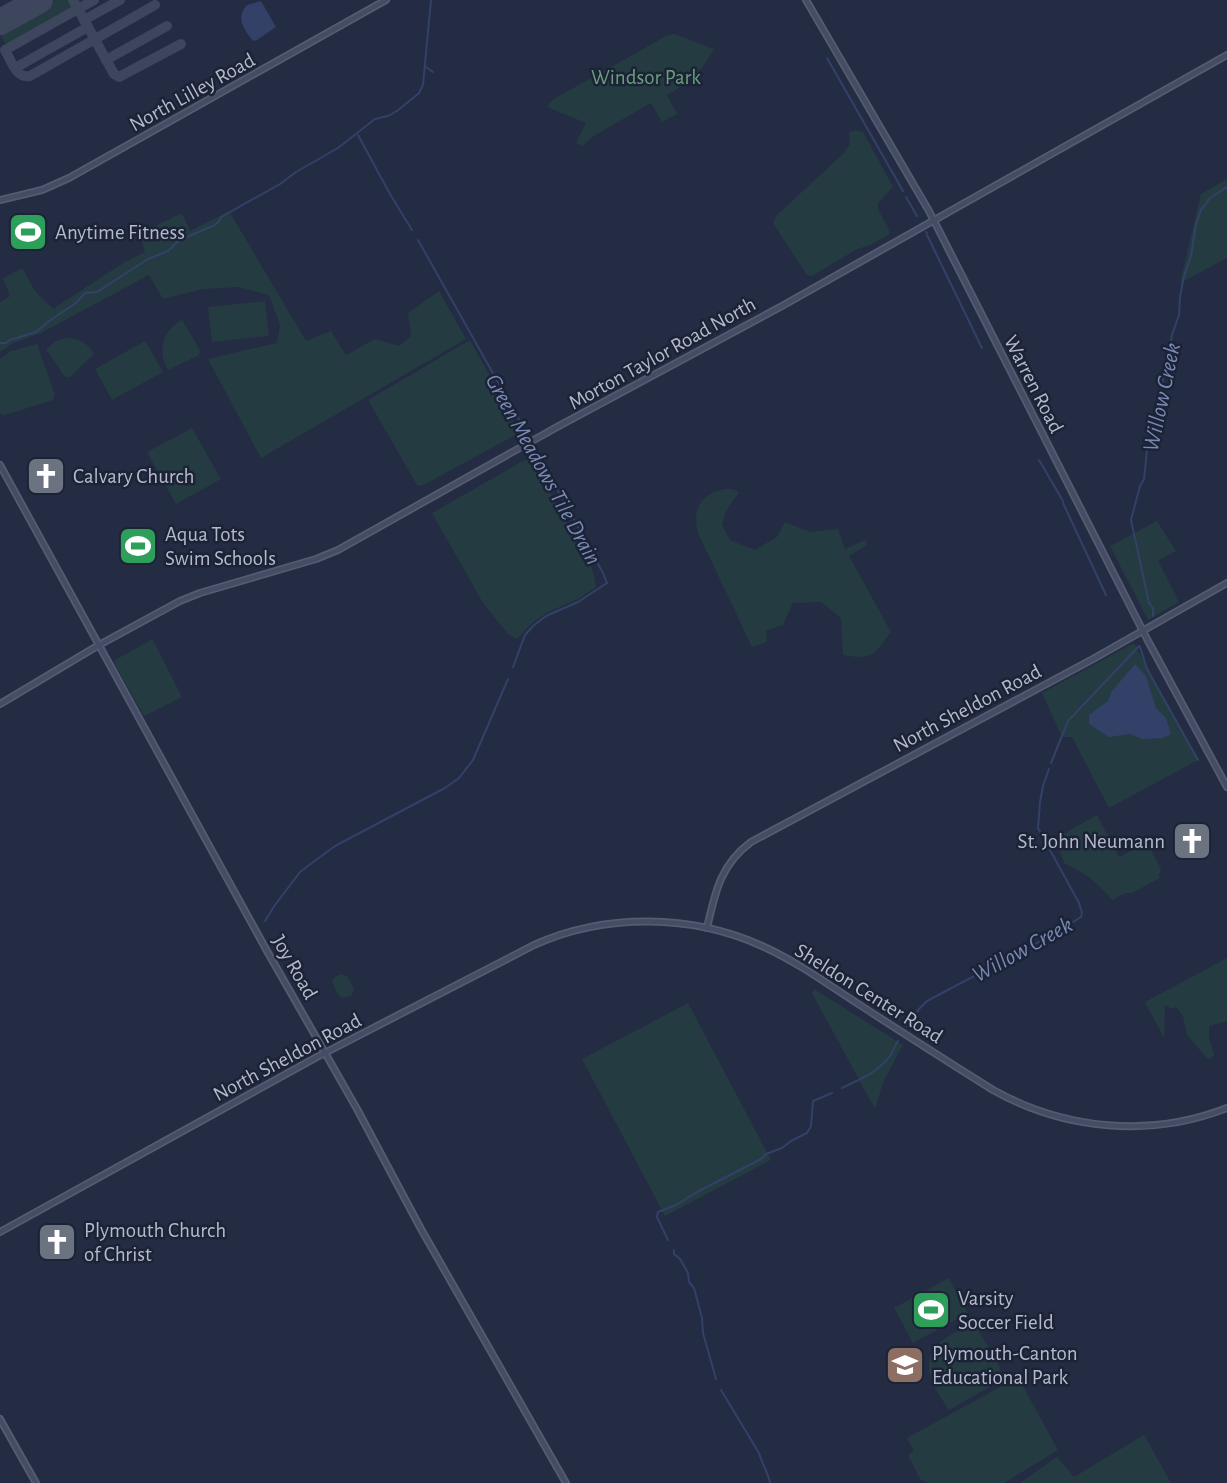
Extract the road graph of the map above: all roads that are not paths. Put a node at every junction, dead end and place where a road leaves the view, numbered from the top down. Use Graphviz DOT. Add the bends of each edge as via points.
graph roads {
  1 [pos="386,0"];
  2 [pos="806,0"];
  3 [pos="1227,55"];
  4 [pos="0,200"];
  5 [pos="933,220"];
  6 [pos="0,465"];
  7 [pos="1227,583"];
  8 [pos="1143,631"];
  9 [pos="99,645"];
  10 [pos="0,704"];
  11 [pos="1227,787"];
  12 [pos="595,927"];
  13 [pos="707,928"];
  14 [pos="326,1054"];
  15 [pos="1227,1108"];
  16 [pos="0,1232"];
  17 [pos="0,1419"];
  18 [pos="36,1483"];
  19 [pos="566,1483"];
  1 -- 4 [label="street, North Lilley Road" via="69,178"];
  2 -- 5 [label="street, Warren Road"];
  3 -- 5 [label="street, Morton Taylor Road North"];
  5 -- 8 [label="street, Warren Road"];
  5 -- 9 [label="street, Morton Taylor Road North" via="338,550 191,596"];
  6 -- 9 [label="street, Joy Road"];
  7 -- 8 [label="street, North Sheldon Road"];
  8 -- 11 [label="street, Warren Road"];
  8 -- 13 [label="street, North Sheldon Road" via="745,846 727,866"];
  9 -- 10 [label="street, Morton Taylor Road North"];
  9 -- 14 [label="street, Joy Road"];
  12 -- 13 [label="street, Sheldon Center Road" via="652,922"];
  12 -- 14 [label="street, North Sheldon Road" via="534,946"];
  13 -- 15 [label="street, Sheldon Center Road" via="750,941 792,962 1007,1098 1036,1110 1115,1127 1180,1122"];
  14 -- 16 [label="street, North Sheldon Road"];
  14 -- 19 [label="street, Joy Road"];
  17 -- 18 [label="street"];
}
